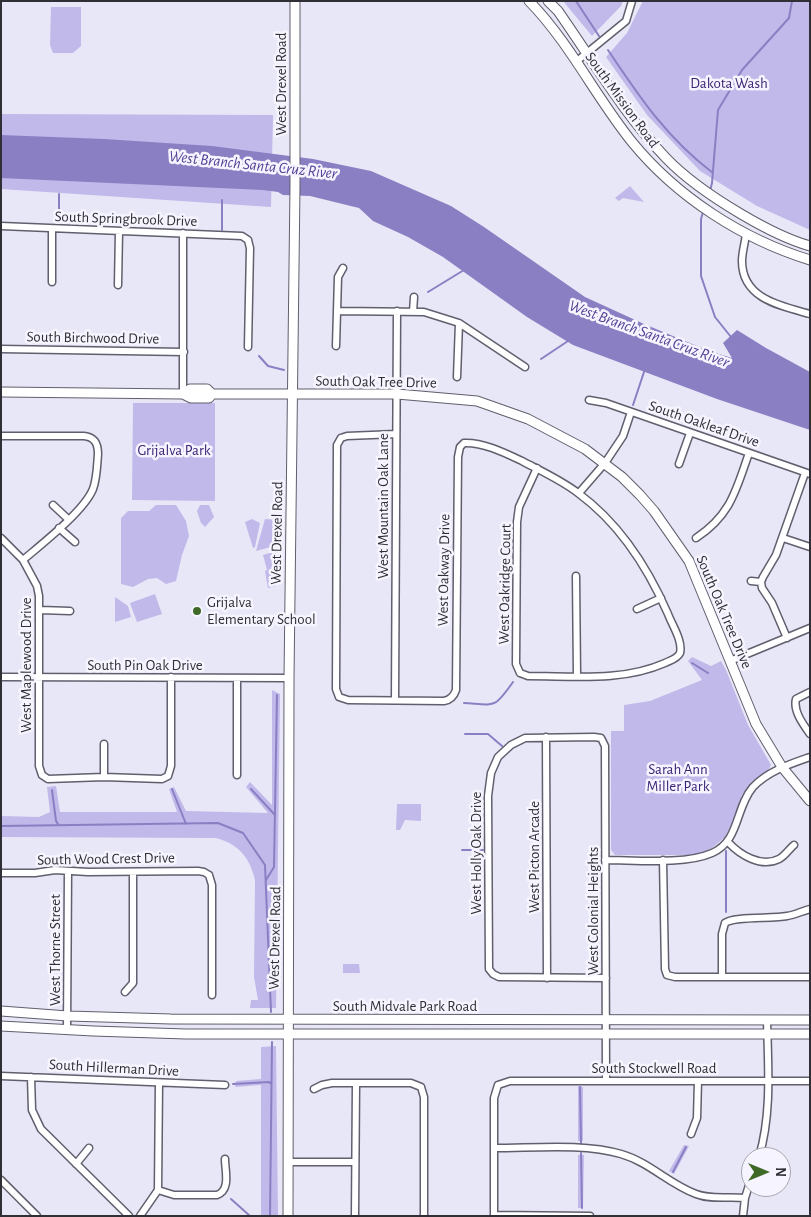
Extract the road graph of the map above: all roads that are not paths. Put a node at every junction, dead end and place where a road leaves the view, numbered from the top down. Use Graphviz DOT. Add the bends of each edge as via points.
graph roads {
  1 [pos="295,1"];
  2 [pos="528,1"];
  3 [pos="548,1"];
  4 [pos="632,1"];
  5 [pos="587,52"];
  6 [pos="577,61"];
  7 [pos="1,226"];
  8 [pos="52,229"];
  9 [pos="119,231"];
  10 [pos="183,233"];
  11 [pos="746,234"];
  12 [pos="810,246"];
  13 [pos="810,260"];
  14 [pos="343,268"];
  15 [pos="52,282"];
  16 [pos="118,285"];
  17 [pos="414,298"];
  18 [pos="338,312"];
  19 [pos="397,312"];
  20 [pos="413,312"];
  21 [pos="810,314"];
  22 [pos="459,323"];
  23 [pos="336,346"];
  24 [pos="248,347"];
  25 [pos="1,350"];
  26 [pos="184,352"];
  27 [pos="525,367"];
  28 [pos="457,376"];
  29 [pos="1,392"];
  30 [pos="183,394"];
  31 [pos="397,394"];
  32 [pos="292,395"];
  33 [pos="589,400"];
  34 [pos="631,412"];
  35 [pos="690,432"];
  36 [pos="396,434"];
  37 [pos="1,436"];
  38 [pos="749,453"];
  39 [pos="604,463"];
  40 [pos="679,464"];
  41 [pos="537,468"];
  42 [pos="807,473"];
  43 [pos="579,493"];
  44 [pos="53,505"];
  45 [pos="68,519"];
  46 [pos="59,528"];
  47 [pos="1,538"];
  48 [pos="696,538"];
  49 [pos="783,538"];
  50 [pos="75,542"];
  51 [pos="810,547"];
  52 [pos="23,560"];
  53 [pos="576,576"];
  54 [pos="751,581"];
  55 [pos="761,582"];
  56 [pos="661,598"];
  57 [pos="637,609"];
  58 [pos="40,610"];
  59 [pos="70,611"];
  60 [pos="810,628"];
  61 [pos="787,638"];
  62 [pos="730,661"];
  63 [pos="577,676"];
  64 [pos="1,677"];
  65 [pos="38,677"];
  66 [pos="171,677"];
  67 [pos="237,678"];
  68 [pos="290,678"];
  69 [pos="810,692"];
  70 [pos="395,700"];
  71 [pos="810,734"];
  72 [pos="546,737"];
  73 [pos="604,739"];
  74 [pos="104,744"];
  75 [pos="810,757"];
  76 [pos="782,767"];
  77 [pos="237,775"];
  78 [pos="104,778"];
  79 [pos="810,800"];
  80 [pos="728,842"];
  81 [pos="794,844"];
  82 [pos="605,860"];
  83 [pos="663,860"];
  84 [pos="68,871"];
  85 [pos="133,872"];
  86 [pos="1,873"];
  87 [pos="810,909"];
  88 [pos="722,977"];
  89 [pos="810,977"];
  90 [pos="547,978"];
  91 [pos="606,978"];
  92 [pos="126,992"];
  93 [pos="212,995"];
  94 [pos="1,1011"];
  95 [pos="68,1016"];
  96 [pos="288,1019"];
  97 [pos="768,1020"];
  98 [pos="810,1020"];
  99 [pos="606,1021"];
  100 [pos="1,1026"];
  101 [pos="68,1030"];
  102 [pos="289,1034"];
  103 [pos="606,1034"];
  104 [pos="768,1034"];
  105 [pos="810,1034"];
  106 [pos="1,1076"];
  107 [pos="31,1077"];
  108 [pos="606,1081"];
  109 [pos="698,1081"];
  110 [pos="768,1081"];
  111 [pos="810,1081"];
  112 [pos="426,1082"];
  113 [pos="158,1083"];
  114 [pos="356,1083"];
  115 [pos="225,1084"];
  116 [pos="421,1087"];
  117 [pos="314,1089"];
  118 [pos="691,1134"];
  119 [pos="761,1147"];
  120 [pos="89,1148"];
  121 [pos="495,1148"];
  122 [pos="225,1159"];
  123 [pos="288,1162"];
  124 [pos="355,1162"];
  125 [pos="76,1164"];
  126 [pos="1,1180"];
  127 [pos="158,1190"];
  128 [pos="745,1198"];
  129 [pos="494,1215"];
  130 [pos="37,1216"];
  131 [pos="129,1216"];
  132 [pos="140,1216"];
  133 [pos="288,1216"];
  134 [pos="355,1216"];
  135 [pos="424,1216"];
  136 [pos="590,1216"];
  137 [pos="743,1216"];
  1 -- 32 [label="main road, West Drexel Road"];
  2 -- 6 [label="main road, South Mission Road"];
  3 -- 5 [label="main road, South Mission Road"];
  4 -- 5 [label="street" via="626,21"];
  5 -- 6 [label="street"];
  5 -- 12 [label="main road, South Mission Road" via="644,134 699,188 781,236"];
  6 -- 11 [label="main road, South Mission Road" via="632,142 657,168 714,215"];
  7 -- 8 [label="street, South Springbrook Drive"];
  8 -- 9 [label="street, South Springbrook Drive"];
  8 -- 15 [label="street"];
  9 -- 10 [label="street, South Springbrook Drive"];
  9 -- 16 [label="street"];
  10 -- 24 [label="street, South Springbrook Drive" via="250,239"];
  10 -- 26 [label="street"];
  11 -- 13 [label="main road, South Mission Road"];
  11 -- 21 [label="street" via="742,261 753,291 780,306"];
  14 -- 18 [label="street" via="338,278"];
  17 -- 20 [label="street"];
  18 -- 19 [label="street"];
  18 -- 23 [label="street"];
  19 -- 20 [label="street"];
  19 -- 31 [label="street, West Mountain Oak Lane"];
  20 -- 22 [label="street" via="424,312"];
  22 -- 27 [label="street"];
  22 -- 28 [label="street"];
  25 -- 26 [label="street, South Birchwood Drive"];
  26 -- 30 [label="street"];
  29 -- 30 [label="main road, South Oak Tree Drive"];
  30 -- 32 [label="main road, South Oak Tree Drive" via="190,389 208,389 212,394"];
  31 -- 32 [label="main road, South Oak Tree Drive"];
  31 -- 36 [label="street, West Mountain Oak Lane"];
  31 -- 39 [label="main road, South Oak Tree Drive" via="477,401 528,419 577,444"];
  32 -- 68 [label="main road, West Drexel Road"];
  33 -- 34 [label="street, South Oakleaf Drive" via="606,402"];
  34 -- 35 [label="street, South Oakleaf Drive"];
  34 -- 39 [label="street" via="623,436"];
  35 -- 38 [label="street, South Oakleaf Drive"];
  35 -- 40 [label="street"];
  36 -- 70 [label="street, West Mountain Oak Lane"];
  36 -- 70 [label="street" via="339,436 336,689 338,699"];
  37 -- 45 [label="street" via="84,436 96,439 98,448 93,489"];
  38 -- 42 [label="street, South Oakleaf Drive"];
  38 -- 48 [label="street" via="726,510"];
  39 -- 43 [label="street"];
  39 -- 62 [label="main road, South Oak Tree Drive" via="654,510 689,561"];
  41 -- 43 [label="street"];
  41 -- 63 [label="street, West Oakridge Court" via="519,507 517,522 516,664 519,676"];
  41 -- 70 [label="street, West Oakway Drive" via="476,444 461,443 458,458 456,690 454,697 446,701"];
  42 -- 49 [label="street"];
  43 -- 56 [label="street" via="616,529 639,558"];
  44 -- 45 [label="street"];
  45 -- 46 [label="street"];
  46 -- 50 [label="street"];
  46 -- 52 [label="street"];
  47 -- 52 [label="street, West Maplewood Drive"];
  49 -- 51 [label="street"];
  49 -- 55 [label="street"];
  52 -- 58 [label="street, West Maplewood Drive" via="38,586"];
  53 -- 63 [label="street"];
  54 -- 55 [label="street"];
  55 -- 61 [label="street"];
  56 -- 57 [label="street"];
  56 -- 63 [label="street" via="682,653 648,670 612,677"];
  58 -- 59 [label="street"];
  58 -- 65 [label="street, West Maplewood Drive"];
  60 -- 61 [label="street"];
  61 -- 62 [label="street"];
  62 -- 76 [label="main road, South Oak Tree Drive" via="756,724"];
  64 -- 65 [label="street, South Pin Oak Drive"];
  65 -- 66 [label="street, South Pin Oak Drive"];
  65 -- 78 [label="street, West Maplewood Drive" via="40,776 48,779"];
  66 -- 67 [label="street, South Pin Oak Drive"];
  66 -- 78 [label="street" via="170,778"];
  67 -- 68 [label="street, South Pin Oak Drive"];
  67 -- 77 [label="street"];
  68 -- 96 [label="main road, West Drexel Road"];
  69 -- 71 [label="street" via="793,701"];
  72 -- 73 [label="street, West Holly Oak Drive"];
  72 -- 90 [label="street, West Picton Arcade"];
  72 -- 90 [label="street, West Holly Oak Drive" via="526,738 511,744 498,757 491,773 488,796 489,969 491,975 499,977"];
  73 -- 82 [label="street, West Colonial Heights"];
  74 -- 78 [label="street"];
  75 -- 76 [label="street"];
  76 -- 79 [label="main road, South Oak Tree Drive"];
  76 -- 80 [label="street" via="761,779 752,789 743,802"];
  80 -- 81 [label="street" via="737,852 761,861 781,858"];
  80 -- 83 [label="street" via="713,853 695,859"];
  82 -- 83 [label="street"];
  82 -- 91 [label="street, West Colonial Heights"];
  83 -- 88 [label="street" via="666,977"];
  84 -- 85 [label="street, South Wood Crest Drive"];
  84 -- 86 [label="street, South Wood Crest Drive"];
  84 -- 95 [label="street, West Thorne Street"];
  85 -- 92 [label="street" via="133,983"];
  85 -- 93 [label="street, South Wood Crest Drive" via="198,871 211,874"];
  87 -- 88 [label="street" via="788,916 723,921"];
  88 -- 89 [label="street"];
  90 -- 91 [label="street"];
  91 -- 99 [label="street, West Colonial Heights"];
  94 -- 95 [label="main road, South Midvale Park Road"];
  95 -- 96 [label="main road, South Midvale Park Road"];
  95 -- 101 [label="street, West Thorne Street"];
  96 -- 99 [label="main road, South Midvale Park Road"];
  96 -- 102 [label="main road, West Drexel Road"];
  97 -- 98 [label="main road, South Midvale Park Road"];
  97 -- 99 [label="main road, South Midvale Park Road"];
  97 -- 104 [label="street"];
  99 -- 103 [label="street, West Colonial Heights"];
  100 -- 101 [label="main road, South Midvale Park Road"];
  101 -- 102 [label="main road, South Midvale Park Road"];
  102 -- 103 [label="main road, South Midvale Park Road"];
  102 -- 123 [label="main road, West Drexel Road"];
  103 -- 104 [label="main road, South Midvale Park Road"];
  103 -- 108 [label="street, West Colonial Heights"];
  104 -- 105 [label="main road, South Midvale Park Road"];
  104 -- 110 [label="street"];
  106 -- 107 [label="street, South Hillerman Drive"];
  107 -- 113 [label="street, South Hillerman Drive"];
  107 -- 125 [label="street" via="32,1110 41,1129"];
  108 -- 109 [label="street, South Stockwell Road"];
  108 -- 121 [label="street, South Stockwell Road" via="496,1083"];
  109 -- 110 [label="street, South Stockwell Road"];
  109 -- 118 [label="street" via="697,1118"];
  110 -- 111 [label="street, South Stockwell Road"];
  110 -- 119 [label="street" via="766,1128"];
  112 -- 116 [label="street"];
  113 -- 115 [label="street, South Hillerman Drive"];
  113 -- 127 [label="street"];
  114 -- 116 [label="street" via="410,1083"];
  114 -- 117 [label="street" via="327,1083"];
  114 -- 124 [label="street"];
  116 -- 135 [label="street" via="424,1097"];
  120 -- 125 [label="street"];
  121 -- 128 [label="street" via="609,1151 638,1161 696,1195"];
  121 -- 129 [label="street"];
  122 -- 127 [label="street" via="226,1189 223,1193 174,1195"];
  123 -- 124 [label="street"];
  123 -- 133 [label="main road, West Drexel Road"];
  124 -- 134 [label="street"];
  125 -- 131 [label="street"];
  126 -- 130 [label="street"];
  127 -- 132 [label="street"];
  128 -- 137 [label="street"];
  129 -- 136 [label="street"];
}
